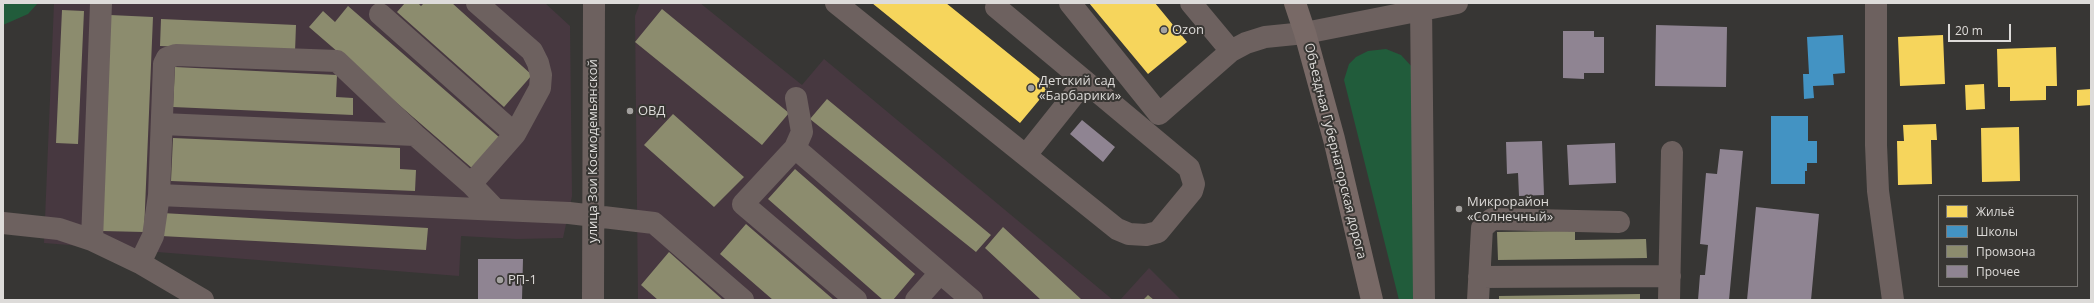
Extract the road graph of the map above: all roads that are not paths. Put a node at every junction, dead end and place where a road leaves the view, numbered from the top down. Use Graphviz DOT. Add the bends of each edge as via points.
graph roads {
  1 [pos="100,3"];
  2 [pos="477,3"];
  3 [pos="594,3"];
  4 [pos="836,3"];
  5 [pos="1070,3"];
  6 [pos="1191,3"];
  7 [pos="1295,3"];
  8 [pos="1457,3"];
  9 [pos="1876,3"];
  10 [pos="996,4"];
  11 [pos="1421,6"];
  12 [pos="380,14"];
  13 [pos="1305,33"];
  14 [pos="1230,51"];
  15 [pos="1085,81"];
  16 [pos="796,98"];
  17 [pos="1151,122"];
  18 [pos="162,124"];
  19 [pos="515,134"];
  20 [pos="415,135"];
  21 [pos="796,148"];
  22 [pos="1672,152"];
  23 [pos="1026,155"];
  24 [pos="471,184"];
  25 [pos="159,195"];
  26 [pos="495,209"];
  27 [pos="593,215"];
  28 [pos="1619,222"];
  29 [pos="3,223"];
  30 [pos="92,240"];
  31 [pos="140,263"];
  32 [pos="940,273"];
  33 [pos="1670,276"];
  34 [pos="1479,277"];
  35 [pos="203,300"];
  36 [pos="593,300"];
  37 [pos="743,300"];
  38 [pos="856,300"];
  39 [pos="916,300"];
  40 [pos="972,300"];
  41 [pos="1372,300"];
  42 [pos="1424,300"];
  43 [pos="1478,300"];
  44 [pos="1669,300"];
  45 [pos="1893,300"];
  1 -- 30 [label="street"];
  2 -- 19 [label="street" via="532,51 538,63 541,75 540,88"];
  3 -- 27 [label="street, улица Зои Космодемьянской"];
  4 -- 23 [label="street"];
  5 -- 17 [label="street"];
  6 -- 14 [label="street"];
  7 -- 13 [label="main road, Объездная Губернаторская дорога"];
  8 -- 11 [label="street"];
  9 -- 45 [label="street" via="1878,192"];
  10 -- 15 [label="street"];
  11 -- 13 [label="street"];
  11 -- 42 [label="street"];
  12 -- 19 [label="street"];
  13 -- 14 [label="street" via="1265,37"];
  13 -- 41 [label="main road, Объездная Губернаторская дорога" via="1334,139"];
  14 -- 17 [label="street"];
  15 -- 17 [label="street"];
  15 -- 23 [label="street"];
  16 -- 21 [label="street" via="802,132"];
  17 -- 23 [label="street" via="1189,168 1194,184 1192,191 1158,232 1146,235 1129,234 1117,229"];
  18 -- 20 [label="street"];
  18 -- 20 [label="street" via="164,64 167,58 176,55 337,61"];
  18 -- 25 [label="street"];
  19 -- 24 [label="street"];
  20 -- 24 [label="street"];
  21 -- 32 [label="street"];
  21 -- 38 [label="street" via="743,204"];
  22 -- 33 [label="street"];
  24 -- 26 [label="street"];
  25 -- 26 [label="street"];
  25 -- 31 [label="street" via="153,236"];
  26 -- 27 [label="street"];
  27 -- 36 [label="street, улица Зои Космодемьянской"];
  27 -- 37 [label="street" via="654,223"];
  28 -- 34 [label="street" via="1492,219 1482,228"];
  29 -- 30 [label="street" via="59,229"];
  30 -- 31 [label="street"];
  31 -- 35 [label="street"];
  32 -- 39 [label="street"];
  32 -- 40 [label="street"];
  33 -- 34 [label="street"];
  33 -- 44 [label="street"];
  34 -- 43 [label="street"];
}
